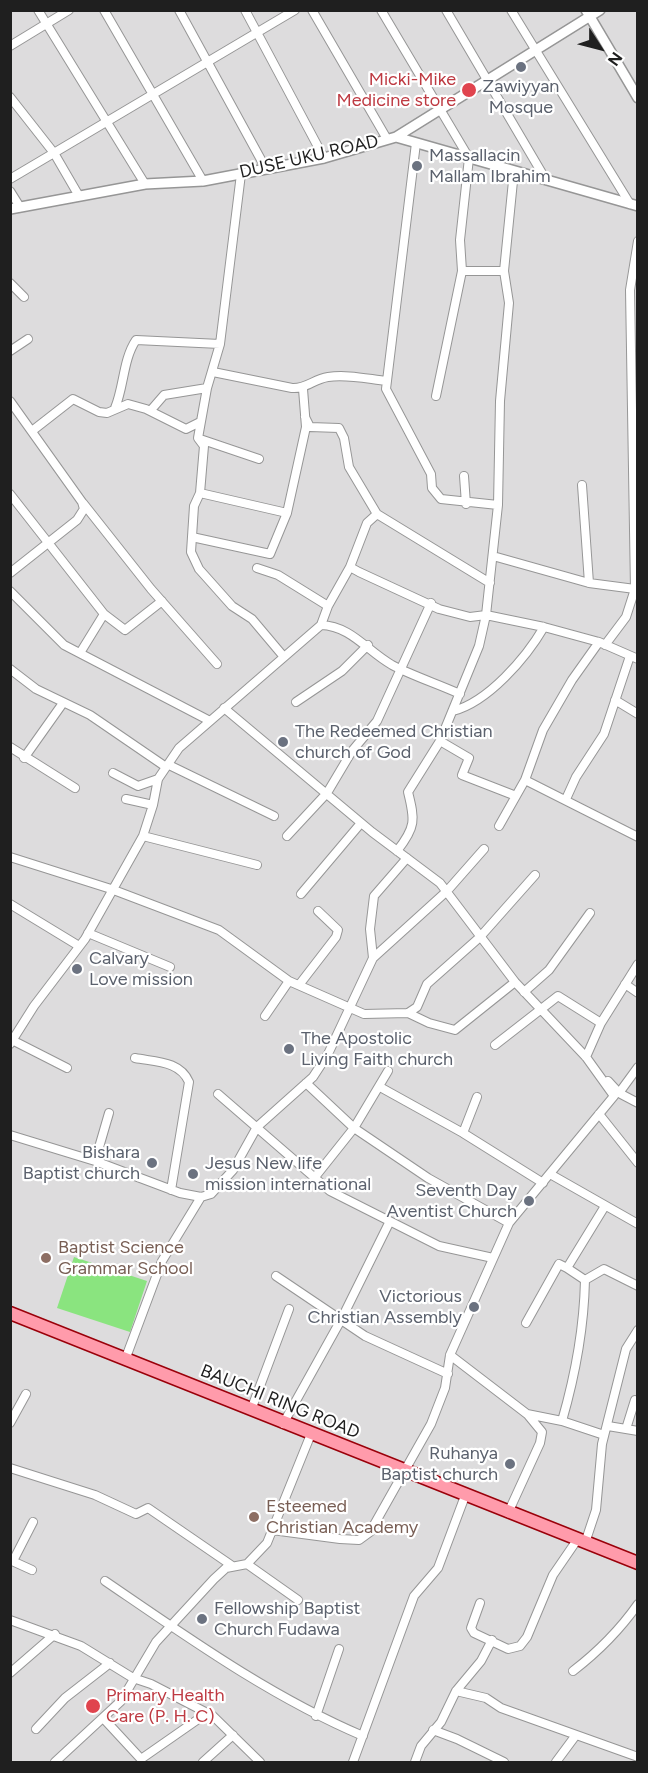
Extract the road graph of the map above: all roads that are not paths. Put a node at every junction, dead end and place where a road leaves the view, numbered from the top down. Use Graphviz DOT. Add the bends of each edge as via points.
graph roads {
  1 [pos="38,10"];
  2 [pos="69,10"];
  3 [pos="104,10"];
  4 [pos="179,10"];
  5 [pos="245,10"];
  6 [pos="295,10"];
  7 [pos="312,10"];
  8 [pos="381,10"];
  9 [pos="446,10"];
  10 [pos="512,10"];
  11 [pos="600,10"];
  12 [pos="588,14"];
  13 [pos="45,25"];
  14 [pos="258,32"];
  15 [pos="10,46"];
  16 [pos="535,51"];
  17 [pos="209,62"];
  18 [pos="487,81"];
  19 [pos="154,94"];
  20 [pos="10,97"];
  21 [pos="638,98"];
  22 [pos="439,110"];
  23 [pos="106,124"];
  24 [pos="392,138"];
  25 [pos="416,143"];
  26 [pos="54,153"];
  27 [pos="324,158"];
  28 [pos="469,158"];
  29 [pos="266,167"];
  30 [pos="514,171"];
  31 [pos="241,174"];
  32 [pos="10,179"];
  33 [pos="546,180"];
  34 [pos="204,181"];
  35 [pos="145,184"];
  36 [pos="10,191"];
  37 [pos="79,196"];
  38 [pos="634,205"];
  39 [pos="15,208"];
  40 [pos="638,242"];
  41 [pos="462,271"];
  42 [pos="504,271"];
  43 [pos="10,283"];
  44 [pos="24,297"];
  45 [pos="28,339"];
  46 [pos="220,344"];
  47 [pos="10,351"];
  48 [pos="213,372"];
  49 [pos="387,381"];
  50 [pos="207,388"];
  51 [pos="303,389"];
  52 [pos="436,396"];
  53 [pos="10,402"];
  54 [pos="115,408"];
  55 [pos="151,410"];
  56 [pos="305,417"];
  57 [pos="200,422"];
  58 [pos="32,431"];
  59 [pos="198,438"];
  60 [pos="635,457"];
  61 [pos="259,459"];
  62 [pos="464,476"];
  63 [pos="582,485"];
  64 [pos="200,493"];
  65 [pos="10,494"];
  66 [pos="82,502"];
  67 [pos="466,504"];
  68 [pos="498,505"];
  69 [pos="287,513"];
  70 [pos="377,514"];
  71 [pos="192,537"];
  72 [pos="47,544"];
  73 [pos="493,556"];
  74 [pos="350,567"];
  75 [pos="636,567"];
  76 [pos="257,568"];
  77 [pos="10,573"];
  78 [pos="490,583"];
  79 [pos="588,584"];
  80 [pos="635,589"];
  81 [pos="10,591"];
  82 [pos="162,601"];
  83 [pos="431,603"];
  84 [pos="328,606"];
  85 [pos="104,614"];
  86 [pos="486,615"];
  87 [pos="321,625"];
  88 [pos="544,627"];
  89 [pos="602,644"];
  90 [pos="368,645"];
  91 [pos="80,653"];
  92 [pos="284,657"];
  93 [pos="634,657"];
  94 [pos="217,664"];
  95 [pos="401,668"];
  96 [pos="10,669"];
  97 [pos="460,694"];
  98 [pos="615,700"];
  99 [pos="296,702"];
  100 [pos="63,703"];
  101 [pos="224,708"];
  102 [pos="453,711"];
  103 [pos="638,714"];
  104 [pos="210,721"];
  105 [pos="440,741"];
  106 [pos="10,747"];
  107 [pos="24,758"];
  108 [pos="168,766"];
  109 [pos="112,773"];
  110 [pos="158,779"];
  111 [pos="525,780"];
  112 [pos="75,788"];
  113 [pos="327,793"];
  114 [pos="516,796"];
  115 [pos="126,799"];
  116 [pos="566,799"];
  117 [pos="153,805"];
  118 [pos="274,816"];
  119 [pos="361,823"];
  120 [pos="499,826"];
  121 [pos="143,836"];
  122 [pos="287,836"];
  123 [pos="638,837"];
  124 [pos="484,849"];
  125 [pos="397,851"];
  126 [pos="10,857"];
  127 [pos="407,858"];
  128 [pos="257,865"];
  129 [pos="535,876"];
  130 [pos="111,889"];
  131 [pos="447,891"];
  132 [pos="301,894"];
  133 [pos="10,904"];
  134 [pos="318,911"];
  135 [pos="590,914"];
  136 [pos="88,933"];
  137 [pos="480,937"];
  138 [pos="79,946"];
  139 [pos="373,958"];
  140 [pos="638,964"];
  141 [pos="170,968"];
  142 [pos="289,981"];
  143 [pos="515,982"];
  144 [pos="625,984"];
  145 [pos="299,985"];
  146 [pos="524,992"];
  147 [pos="638,993"];
  148 [pos="350,1008"];
  149 [pos="540,1011"];
  150 [pos="408,1013"];
  151 [pos="265,1016"];
  152 [pos="601,1023"];
  153 [pos="11,1041"];
  154 [pos="495,1045"];
  155 [pos="586,1057"];
  156 [pos="135,1058"];
  157 [pos="638,1067"];
  158 [pos="68,1068"];
  159 [pos="597,1070"];
  160 [pos="388,1071"];
  161 [pos="306,1083"];
  162 [pos="380,1087"];
  163 [pos="619,1093"];
  164 [pos="218,1094"];
  165 [pos="477,1097"];
  166 [pos="638,1104"];
  167 [pos="109,1113"];
  168 [pos="599,1114"];
  169 [pos="257,1127"];
  170 [pos="354,1128"];
  171 [pos="463,1133"];
  172 [pos="10,1135"];
  173 [pos="95,1161"];
  174 [pos="638,1163"];
  175 [pos="550,1174"];
  176 [pos="315,1177"];
  177 [pos="543,1183"];
  178 [pos="171,1190"];
  179 [pos="201,1197"];
  180 [pos="605,1206"];
  181 [pos="389,1223"];
  182 [pos="509,1223"];
  183 [pos="638,1224"];
  184 [pos="493,1258"];
  185 [pos="567,1268"];
  186 [pos="276,1276"];
  187 [pos="585,1280"];
  188 [pos="638,1286"];
  189 [pos="289,1309"];
  190 [pos="10,1313"];
  191 [pos="342,1318"];
  192 [pos="526,1323"];
  193 [pos="638,1330"];
  194 [pos="450,1355"];
  195 [pos="125,1360"];
  196 [pos="448,1374"];
  197 [pos="26,1394"];
  198 [pos="635,1400"];
  199 [pos="250,1410"];
  200 [pos="527,1414"];
  201 [pos="562,1421"];
  202 [pos="10,1423"];
  203 [pos="283,1424"];
  204 [pos="608,1426"];
  205 [pos="626,1429"];
  206 [pos="638,1431"];
  207 [pos="311,1434"];
  208 [pos="604,1435"];
  209 [pos="10,1468"];
  210 [pos="402,1471"];
  211 [pos="465,1496"];
  212 [pos="508,1513"];
  213 [pos="33,1522"];
  214 [pos="272,1530"];
  215 [pos="581,1541"];
  216 [pos="12,1561"];
  217 [pos="638,1563"];
  218 [pos="247,1564"];
  219 [pos="231,1565"];
  220 [pos="33,1570"];
  221 [pos="105,1581"];
  222 [pos="298,1600"];
  223 [pos="480,1603"];
  224 [pos="638,1604"];
  225 [pos="10,1620"];
  226 [pos="170,1625"];
  227 [pos="55,1634"];
  228 [pos="492,1640"];
  229 [pos="339,1649"];
  230 [pos="110,1664"];
  231 [pos="573,1671"];
  232 [pos="10,1672"];
  233 [pos="133,1678"];
  234 [pos="456,1691"];
  235 [pos="207,1713"];
  236 [pos="316,1716"];
  237 [pos="104,1719"];
  238 [pos="36,1729"];
  239 [pos="433,1730"];
  240 [pos="233,1735"];
  241 [pos="576,1735"];
  242 [pos="363,1736"];
  243 [pos="638,1757"];
  244 [pos="55,1762"];
  245 [pos="203,1762"];
  246 [pos="260,1762"];
  247 [pos="353,1762"];
  248 [pos="415,1762"];
  249 [pos="504,1762"];
  250 [pos="556,1762"];
  1 -- 13 [label="street"];
  2 -- 13 [label="street"];
  3 -- 19 [label="street"];
  4 -- 17 [label="street"];
  5 -- 14 [label="street"];
  6 -- 14 [label="street"];
  7 -- 24 [label="street"];
  8 -- 22 [label="street"];
  9 -- 18 [label="street"];
  10 -- 16 [label="street"];
  11 -- 12 [label="street"];
  12 -- 16 [label="street"];
  12 -- 21 [label="street"];
  13 -- 15 [label="street"];
  13 -- 23 [label="street"];
  14 -- 17 [label="street"];
  14 -- 27 [label="street"];
  16 -- 18 [label="street"];
  16 -- 38 [label="street"];
  17 -- 19 [label="street"];
  17 -- 29 [label="street"];
  18 -- 22 [label="street"];
  18 -- 33 [label="street"];
  19 -- 23 [label="street"];
  19 -- 34 [label="street"];
  20 -- 26 [label="street"];
  22 -- 24 [label="street"];
  22 -- 28 [label="street"];
  23 -- 26 [label="street"];
  23 -- 35 [label="street"];
  24 -- 25 [label="street, DUSE UKU ROAD"];
  24 -- 27 [label="street, DUSE UKU ROAD"];
  25 -- 28 [label="street, DUSE UKU ROAD"];
  25 -- 49 [label="street"];
  26 -- 32 [label="street"];
  26 -- 37 [label="street"];
  27 -- 29 [label="street, DUSE UKU ROAD"];
  28 -- 30 [label="street, DUSE UKU ROAD"];
  28 -- 41 [label="street" via="460,240"];
  29 -- 31 [label="street, DUSE UKU ROAD"];
  30 -- 33 [label="street, DUSE UKU ROAD"];
  30 -- 42 [label="street"];
  31 -- 34 [label="street, DUSE UKU ROAD"];
  31 -- 46 [label="street"];
  33 -- 38 [label="street, DUSE UKU ROAD"];
  34 -- 35 [label="street, DUSE UKU ROAD"];
  35 -- 37 [label="street, DUSE UKU ROAD"];
  36 -- 39 [label="street"];
  37 -- 39 [label="street, DUSE UKU ROAD"];
  40 -- 60 [label="street" via="630,290"];
  41 -- 42 [label="street"];
  41 -- 52 [label="street"];
  42 -- 68 [label="street" via="509,303 500,401"];
  43 -- 44 [label="street"];
  45 -- 47 [label="street"];
  46 -- 48 [label="street"];
  46 -- 54 [label="street" via="136,340 129,351 122,393"];
  48 -- 50 [label="street"];
  48 -- 51 [label="street"];
  49 -- 51 [label="street" via="329,377"];
  49 -- 67 [label="street" via="386,389 431,474 432,488 441,499"];
  50 -- 55 [label="street" via="164,395"];
  50 -- 57 [label="street"];
  51 -- 56 [label="street"];
  53 -- 58 [label="street"];
  54 -- 55 [label="street" via="128,404"];
  54 -- 58 [label="street" via="99,412 73,399"];
  55 -- 57 [label="street" via="186,429"];
  56 -- 69 [label="street"];
  56 -- 70 [label="street" via="310,427 339,428 349,467"];
  57 -- 59 [label="street"];
  58 -- 66 [label="street"];
  59 -- 61 [label="street"];
  59 -- 64 [label="street" via="204,446"];
  60 -- 75 [label="street"];
  62 -- 67 [label="street"];
  63 -- 79 [label="street"];
  64 -- 69 [label="street"];
  64 -- 71 [label="street" via="194,506"];
  65 -- 72 [label="street"];
  66 -- 72 [label="street" via="84,509 77,520"];
  66 -- 82 [label="street"];
  67 -- 68 [label="street"];
  68 -- 73 [label="street"];
  69 -- 71 [label="street" via="270,554"];
  70 -- 74 [label="street" via="367,523"];
  70 -- 78 [label="street"];
  71 -- 92 [label="street" via="191,552 199,569 232,606 252,619"];
  72 -- 77 [label="street"];
  72 -- 85 [label="street"];
  73 -- 78 [label="street"];
  73 -- 79 [label="street"];
  74 -- 83 [label="street"];
  74 -- 84 [label="street"];
  75 -- 80 [label="street"];
  76 -- 84 [label="street" via="278,575"];
  78 -- 86 [label="street"];
  79 -- 80 [label="street"];
  80 -- 89 [label="street" via="626,617"];
  81 -- 91 [label="street" via="64,645"];
  82 -- 85 [label="street" via="124,630"];
  82 -- 94 [label="street"];
  83 -- 86 [label="street" via="470,617"];
  83 -- 95 [label="street"];
  84 -- 87 [label="street"];
  85 -- 91 [label="street"];
  86 -- 88 [label="street"];
  86 -- 97 [label="street" via="479,646"];
  87 -- 90 [label="street" via="334,626"];
  87 -- 92 [label="street"];
  88 -- 89 [label="street"];
  88 -- 102 [label="street" via="530,652 490,689 468,707"];
  89 -- 93 [label="street"];
  89 -- 111 [label="street" via="572,680 543,730"];
  90 -- 95 [label="street" via="376,655"];
  90 -- 99 [label="street" via="342,670"];
  91 -- 104 [label="street"];
  92 -- 101 [label="street"];
  93 -- 98 [label="street"];
  95 -- 97 [label="street"];
  95 -- 113 [label="street" via="377,721 352,751"];
  96 -- 100 [label="street"];
  97 -- 102 [label="street"];
  98 -- 103 [label="street"];
  98 -- 116 [label="street" via="604,734"];
  100 -- 107 [label="street"];
  100 -- 108 [label="street" via="90,715"];
  101 -- 104 [label="street"];
  101 -- 113 [label="street"];
  102 -- 105 [label="street"];
  104 -- 108 [label="street" via="179,748"];
  105 -- 114 [label="street" via="470,758 462,775"];
  105 -- 125 [label="street" via="408,792 414,818 410,835"];
  106 -- 107 [label="street"];
  107 -- 112 [label="street"];
  108 -- 110 [label="street"];
  108 -- 118 [label="street"];
  109 -- 110 [label="street" via="138,786"];
  110 -- 117 [label="street"];
  111 -- 114 [label="street"];
  111 -- 116 [label="street"];
  113 -- 119 [label="street"];
  113 -- 122 [label="street"];
  114 -- 120 [label="street"];
  115 -- 117 [label="street"];
  116 -- 123 [label="street"];
  117 -- 121 [label="street"];
  119 -- 125 [label="street"];
  119 -- 132 [label="street"];
  121 -- 128 [label="street"];
  121 -- 130 [label="street"];
  124 -- 131 [label="street"];
  125 -- 127 [label="street"];
  126 -- 130 [label="street"];
  127 -- 131 [label="street"];
  127 -- 139 [label="street" via="374,896 370,929"];
  129 -- 137 [label="street"];
  130 -- 136 [label="street"];
  130 -- 142 [label="street" via="219,930"];
  131 -- 137 [label="street"];
  131 -- 139 [label="street"];
  133 -- 138 [label="street"];
  134 -- 145 [label="street" via="338,930"];
  135 -- 146 [label="street" via="549,970"];
  136 -- 138 [label="street"];
  136 -- 141 [label="street"];
  137 -- 143 [label="street"];
  137 -- 150 [label="street" via="427,984 417,1007"];
  138 -- 153 [label="street"];
  139 -- 148 [label="street"];
  140 -- 144 [label="street"];
  142 -- 145 [label="street"];
  142 -- 151 [label="street"];
  143 -- 146 [label="street"];
  143 -- 150 [label="street" via="455,1030"];
  144 -- 147 [label="street"];
  144 -- 152 [label="street"];
  145 -- 148 [label="street"];
  146 -- 149 [label="street"];
  148 -- 150 [label="street" via="364,1014"];
  148 -- 161 [label="street" via="327,1054"];
  149 -- 152 [label="street" via="558,996"];
  149 -- 154 [label="street"];
  149 -- 155 [label="street"];
  152 -- 155 [label="street"];
  153 -- 158 [label="street"];
  155 -- 159 [label="street"];
  156 -- 178 [label="street" via="174,1065 189,1082"];
  157 -- 163 [label="street"];
  159 -- 163 [label="street"];
  159 -- 168 [label="street" via="614,1096"];
  160 -- 162 [label="street"];
  161 -- 169 [label="street"];
  161 -- 170 [label="street"];
  162 -- 170 [label="street"];
  162 -- 171 [label="street"];
  163 -- 166 [label="street"];
  164 -- 169 [label="street"];
  165 -- 171 [label="street"];
  167 -- 173 [label="street"];
  168 -- 174 [label="street"];
  168 -- 175 [label="street"];
  169 -- 176 [label="street"];
  169 -- 179 [label="street" via="233,1170 219,1186"];
  170 -- 176 [label="street"];
  170 -- 182 [label="street" via="428,1179"];
  171 -- 177 [label="street"];
  172 -- 173 [label="street"];
  173 -- 178 [label="street"];
  175 -- 177 [label="street"];
  175 -- 180 [label="street"];
  176 -- 181 [label="street" via="330,1191"];
  177 -- 182 [label="street"];
  178 -- 179 [label="street"];
  179 -- 195 [label="street" via="162,1261"];
  180 -- 183 [label="street"];
  180 -- 185 [label="street"];
  181 -- 184 [label="street" via="440,1246"];
  181 -- 191 [label="street"];
  182 -- 184 [label="street"];
  184 -- 194 [label="street"];
  185 -- 187 [label="street"];
  185 -- 192 [label="street" via="559,1264"];
  186 -- 191 [label="street"];
  187 -- 188 [label="street" via="604,1269"];
  187 -- 201 [label="street" via="583,1319"];
  189 -- 199 [label="street"];
  190 -- 195 [label="main road, BAUCHI RING ROAD"];
  191 -- 196 [label="street" via="365,1336"];
  191 -- 203 [label="street"];
  193 -- 204 [label="street" via="627,1349"];
  194 -- 196 [label="street"];
  194 -- 200 [label="street"];
  195 -- 199 [label="main road, BAUCHI RING ROAD"];
  196 -- 210 [label="street" via="431,1424"];
  197 -- 202 [label="street"];
  198 -- 205 [label="street"];
  199 -- 203 [label="main road, BAUCHI RING ROAD"];
  200 -- 201 [label="street"];
  200 -- 212 [label="street" via="542,1432 540,1443"];
  201 -- 208 [label="street"];
  203 -- 207 [label="main road, BAUCHI RING ROAD"];
  204 -- 205 [label="street"];
  204 -- 208 [label="street"];
  205 -- 206 [label="street"];
  207 -- 210 [label="main road, BAUCHI RING ROAD"];
  207 -- 214 [label="street"];
  208 -- 215 [label="street" via="596,1510"];
  209 -- 219 [label="street" via="95,1495 136,1514 148,1508"];
  210 -- 211 [label="main road, BAUCHI RING ROAD"];
  210 -- 214 [label="street" via="370,1532 358,1540"];
  211 -- 212 [label="main road, BAUCHI RING ROAD"];
  211 -- 242 [label="street" via="438,1568 414,1596"];
  212 -- 215 [label="main road, BAUCHI RING ROAD"];
  213 -- 216 [label="street"];
  214 -- 218 [label="street" via="267,1543"];
  215 -- 217 [label="main road, BAUCHI RING ROAD"];
  215 -- 228 [label="street" via="553,1575 520,1646 508,1649"];
  216 -- 220 [label="street"];
  218 -- 219 [label="street"];
  218 -- 222 [label="street"];
  219 -- 226 [label="street"];
  221 -- 226 [label="street"];
  223 -- 228 [label="street" via="471,1628"];
  224 -- 231 [label="street" via="614,1636"];
  225 -- 227 [label="street"];
  226 -- 233 [label="street"];
  226 -- 236 [label="street"];
  227 -- 230 [label="street"];
  227 -- 232 [label="street"];
  228 -- 234 [label="street" via="481,1661"];
  229 -- 236 [label="street"];
  230 -- 233 [label="street"];
  230 -- 238 [label="street" via="65,1698"];
  233 -- 235 [label="street"];
  233 -- 237 [label="street" via="127,1694"];
  234 -- 239 [label="street"];
  234 -- 241 [label="street" via="486,1698 501,1708"];
  235 -- 237 [label="street" via="141,1759"];
  235 -- 240 [label="street"];
  236 -- 242 [label="street"];
  237 -- 244 [label="street"];
  239 -- 248 [label="street"];
  239 -- 249 [label="street"];
  240 -- 245 [label="street"];
  240 -- 246 [label="street"];
  241 -- 243 [label="street"];
  241 -- 250 [label="street"];
  242 -- 247 [label="street"];
}
